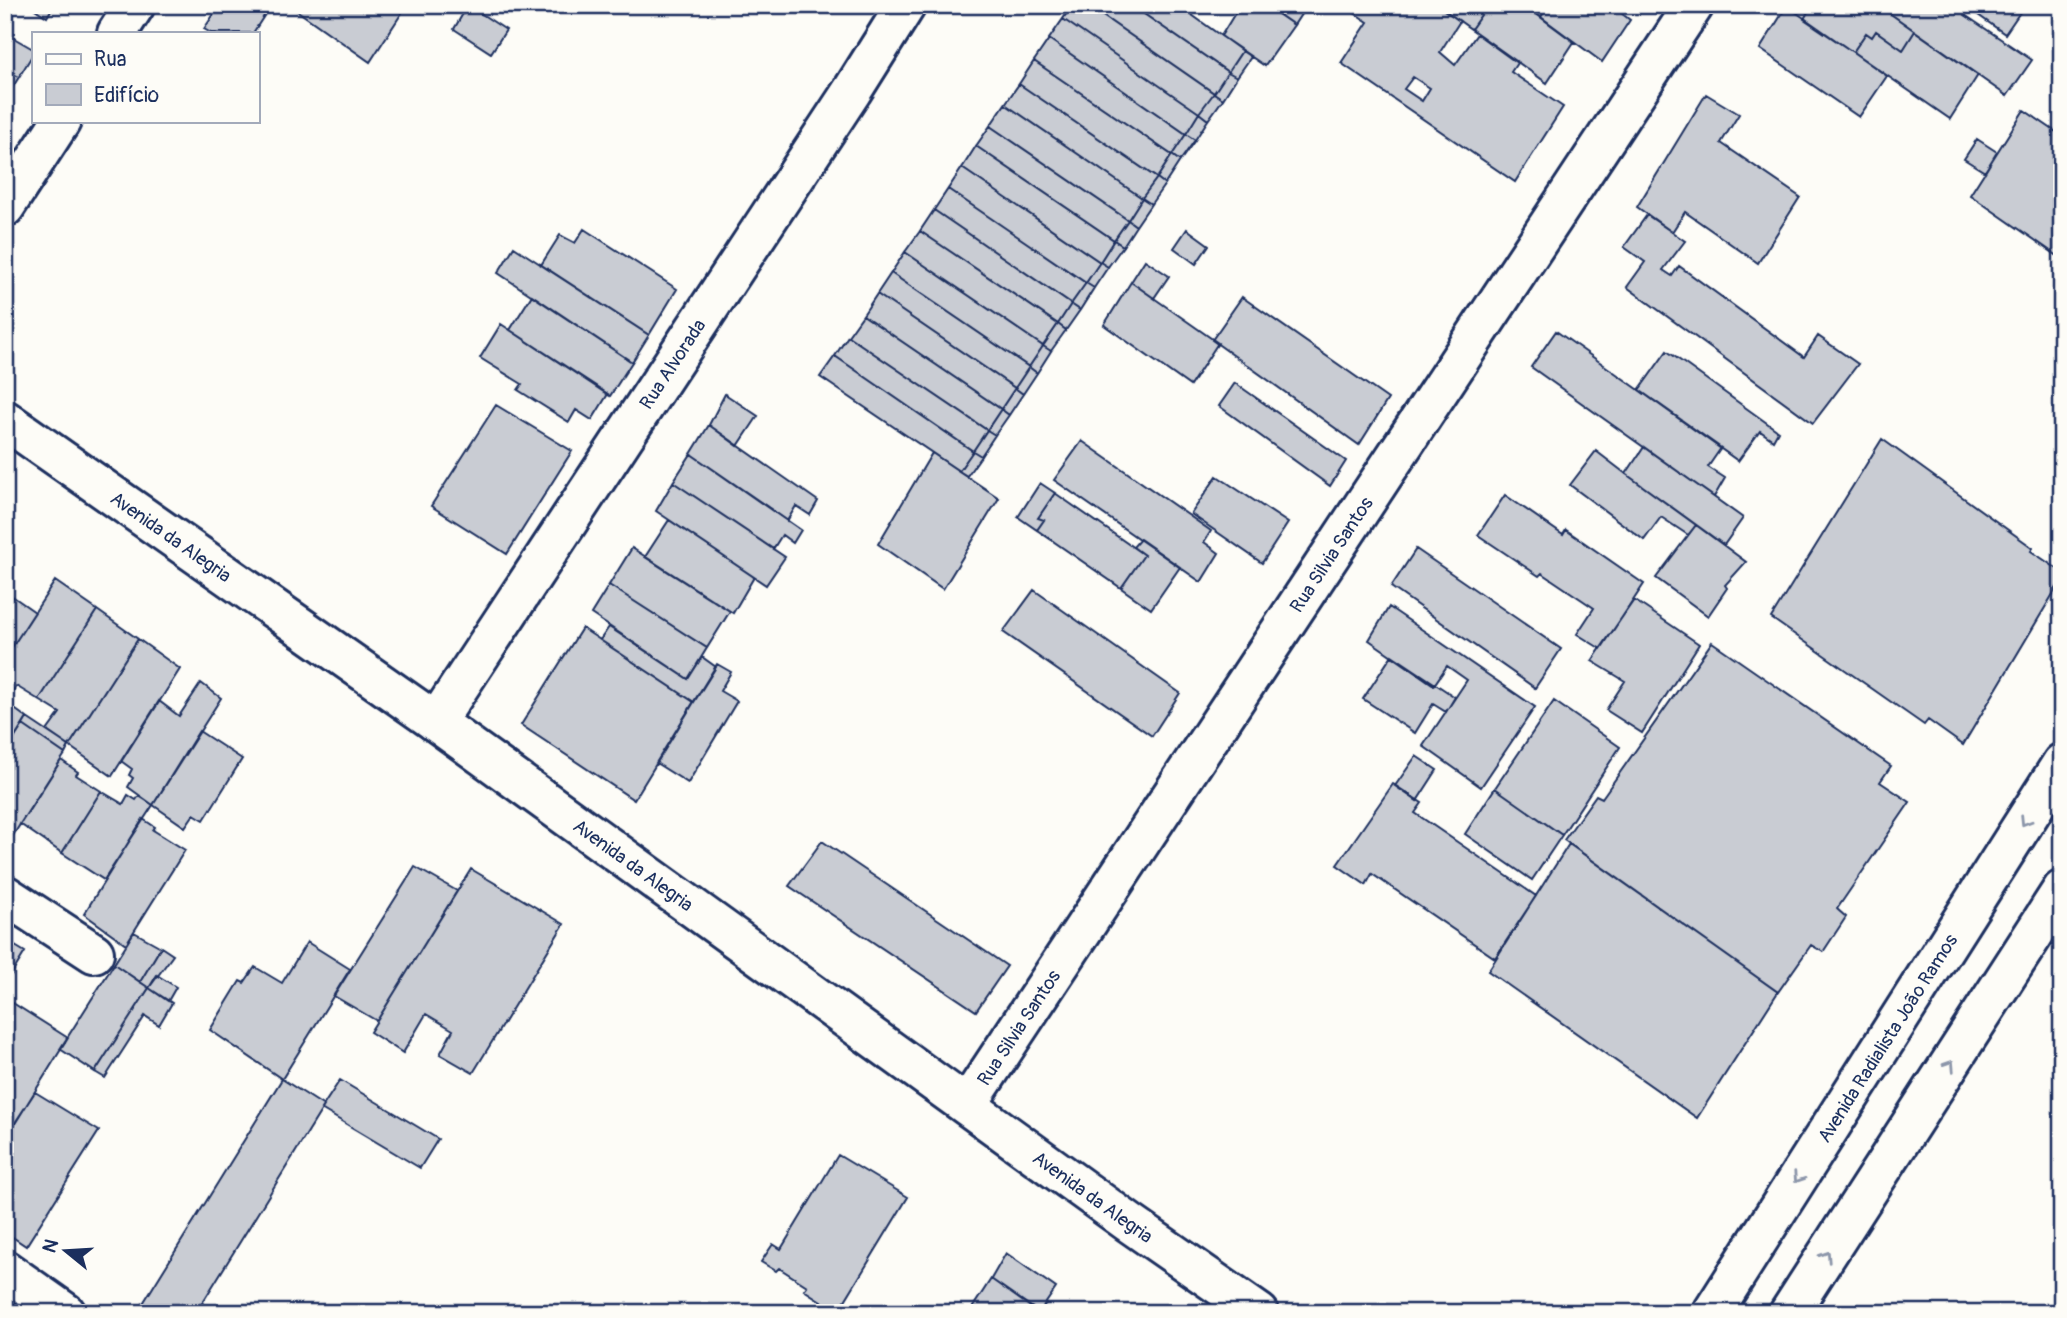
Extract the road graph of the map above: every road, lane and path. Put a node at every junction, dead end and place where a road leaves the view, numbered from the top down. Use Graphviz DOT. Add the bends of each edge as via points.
graph roads {
  1 [pos="135,5"];
  2 [pos="906,5"];
  3 [pos="1694,5"];
  4 [pos="118,32"];
  5 [pos="60,122"];
  6 [pos="5,207"];
  7 [pos="5,420"];
  8 [pos="436,722"];
  9 [pos="2062,763"];
  10 [pos="2062,890"];
  11 [pos="5,895"];
  12 [pos="94,953"];
  13 [pos="967,1105"];
  14 [pos="5,1270"];
  15 [pos="66,1313"];
  16 [pos="1259,1313"];
  17 [pos="1712,1313"];
  18 [pos="1789,1313"];
  1 -- 4 [label="street"];
  2 -- 8 [label="street, Rua Alvorada"];
  3 -- 13 [label="street, Rua Silvia Santos"];
  5 -- 6 [label="street"];
  7 -- 8 [label="street, Avenida da Alegria"];
  8 -- 13 [label="street, Avenida da Alegria"];
  9 -- 17 [label="street, Avenida Radialista João Ramos, one-way"];
  18 -- 10 [label="street, one-way"];
  11 -- 12 [label="street"];
  13 -- 16 [label="street, Avenida da Alegria"];
  14 -- 15 [label="street"];
}
